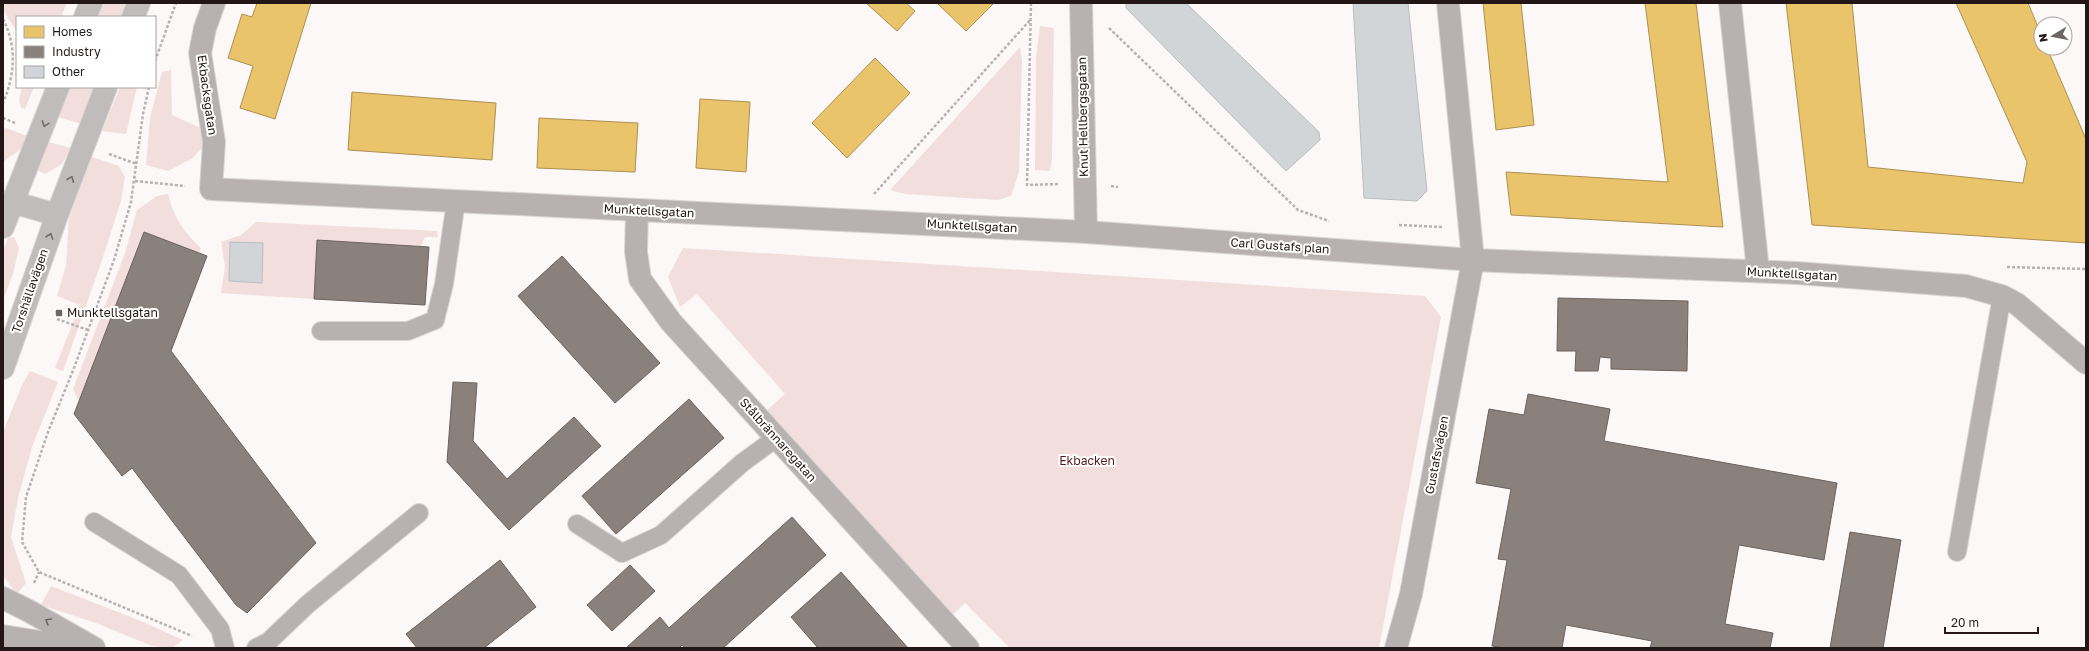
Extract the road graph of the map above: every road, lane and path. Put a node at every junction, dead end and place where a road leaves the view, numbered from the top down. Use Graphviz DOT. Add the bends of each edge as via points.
graph roads {
  1 [pos="91,3"];
  2 [pos="139,3"];
  3 [pos="176,3"];
  4 [pos="214,3"];
  5 [pos="1031,3"];
  6 [pos="1448,3"];
  7 [pos="1730,3"];
  8 [pos="1081,6"];
  9 [pos="85,16"];
  10 [pos="133,16"];
  11 [pos="3,19"];
  12 [pos="1032,19"];
  13 [pos="156,58"];
  14 [pos="58,88"];
  15 [pos="106,88"];
  16 [pos="149,88"];
  17 [pos="3,103"];
  18 [pos="136,181"];
  19 [pos="1027,185"];
  20 [pos="211,189"];
  21 [pos="6,201"];
  22 [pos="456,201"];
  23 [pos="637,210"];
  24 [pos="57,215"];
  25 [pos="851,220"];
  26 [pos="1331,222"];
  27 [pos="1393,225"];
  28 [pos="3,227"];
  29 [pos="1446,227"];
  30 [pos="1086,232"];
  31 [pos="1474,260"];
  32 [pos="2001,267"];
  33 [pos="2086,269"];
  34 [pos="1758,272"];
  35 [pos="2002,296"];
  36 [pos="57,319"];
  37 [pos="88,330"];
  38 [pos="321,331"];
  39 [pos="2086,363"];
  40 [pos="3,368"];
  41 [pos="776,438"];
  42 [pos="419,513"];
  43 [pos="94,522"];
  44 [pos="577,524"];
  45 [pos="1957,552"];
  46 [pos="3,598"];
  47 [pos="3,636"];
  48 [pos="193,637"];
  49 [pos="78,648"];
  50 [pos="94,648"];
  51 [pos="225,648"];
  52 [pos="256,648"];
  53 [pos="968,648"];
  54 [pos="1396,648"];
  1 -- 9 [label="main road"];
  2 -- 10 [label="main road"];
  3 -- 13 [label="path"];
  4 -- 20 [label="street, Ekbacksgatan" via="204,28 200,54 214,142"];
  5 -- 12 [label="path"];
  6 -- 31 [label="street, Gustafsvägen"];
  7 -- 34 [label="street"];
  8 -- 26 [label="path" via="1112,30 1298,210"];
  8 -- 30 [label="street, Knut Hellbergsgatan"];
  11 -- 17 [label="path" via="9,33 13,62"];
  12 -- 19 [label="path"];
  12 -- 25 [label="path"];
  14 -- 21 [label="main road, one-way"];
  24 -- 15 [label="main road, Torshällavägen, one-way"];
  16 -- 18 [label="path" via="142,114"];
  18 -- 20 [label="path"];
  18 -- 37 [label="path" via="114,260"];
  20 -- 22 [label="street, Munktellsgatan"];
  21 -- 24 [label="main road"];
  21 -- 28 [label="main road"];
  22 -- 23 [label="street, Munktellsgatan"];
  22 -- 38 [label="lane" via="444,284 435,320 408,331"];
  23 -- 25 [label="street, Munktellsgatan"];
  23 -- 41 [label="street, Stålbrännaregatan" via="636,252 640,280 671,322"];
  40 -- 24 [label="main road, Torshällavägen, one-way"];
  25 -- 30 [label="street, Munktellsgatan"];
  27 -- 29 [label="path"];
  30 -- 31 [label="street, Carl Gustafs plan"];
  31 -- 34 [label="street, Munktellsgatan"];
  31 -- 54 [label="street, Gustafsvägen" via="1411,594"];
  32 -- 33 [label="path"];
  34 -- 35 [label="street, Munktellsgatan" via="1966,286"];
  35 -- 39 [label="street, Munktellsgatan" via="2017,304"];
  35 -- 45 [label="lane"];
  36 -- 37 [label="path"];
  37 -- 48 [label="path" via="26,497 22,542 39,572"];
  41 -- 44 [label="lane" via="742,463 661,535 622,553"];
  41 -- 53 [label="street, Stålbrännaregatan"];
  42 -- 52 [label="lane" via="308,604 268,642"];
  43 -- 51 [label="lane" via="179,575 220,629"];
  50 -- 46 [label="street, one-way"];
  47 -- 49 [label="street"];
}
